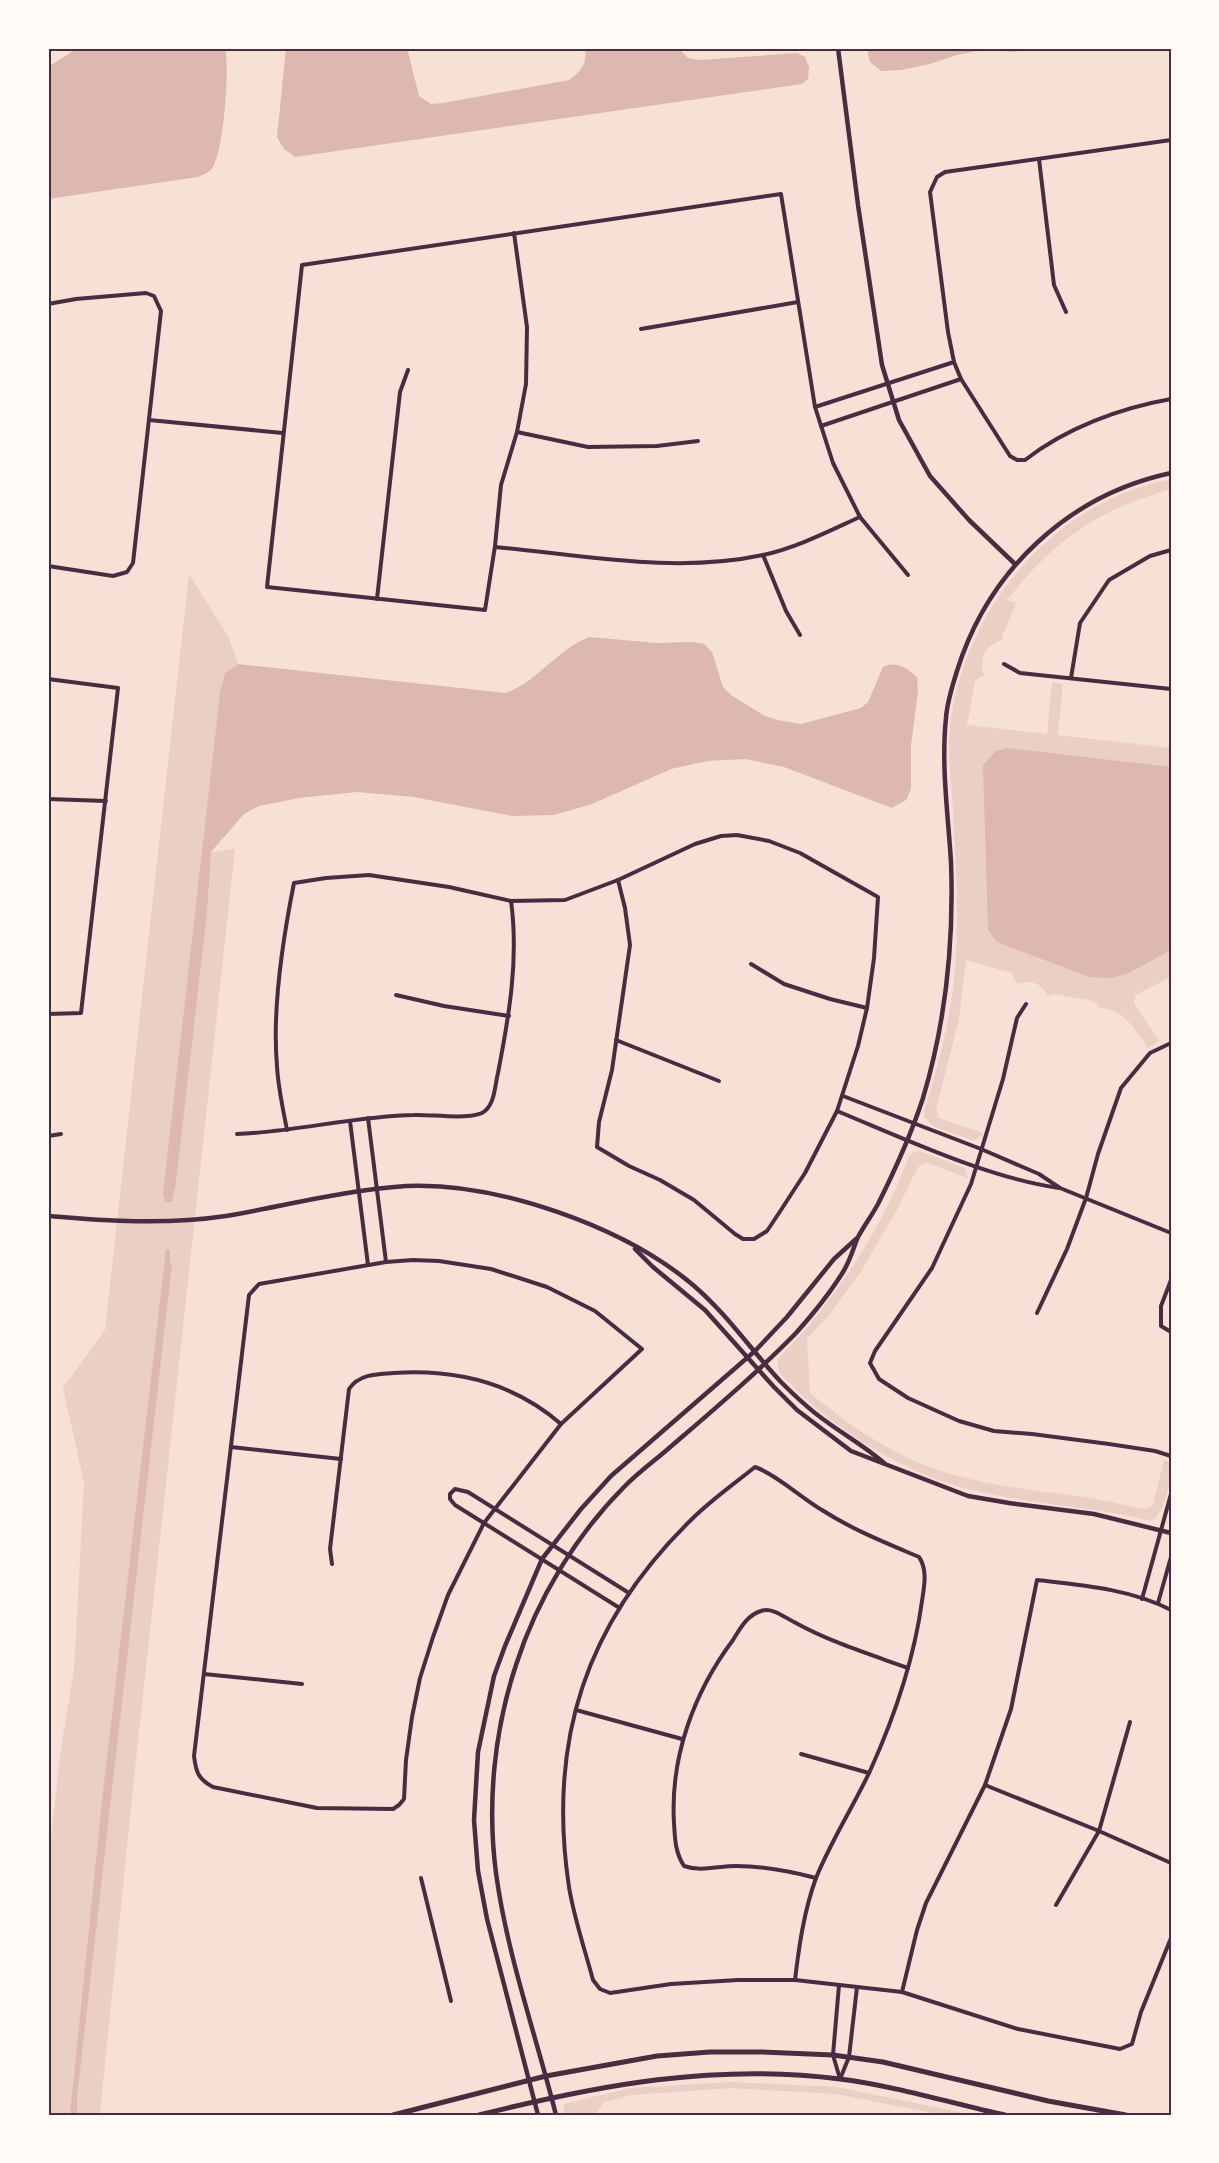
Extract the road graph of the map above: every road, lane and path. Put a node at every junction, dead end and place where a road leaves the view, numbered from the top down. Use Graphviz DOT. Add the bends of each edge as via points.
graph roads {
  1 [pos="838,48"];
  2 [pos="1171,140"];
  3 [pos="1039,159"];
  4 [pos="514,233"];
  5 [pos="798,302"];
  6 [pos="48,304"];
  7 [pos="1066,312"];
  8 [pos="641,329"];
  9 [pos="954,362"];
  10 [pos="408,370"];
  11 [pos="961,379"];
  12 [pos="888,384"];
  13 [pos="1171,399"];
  14 [pos="893,402"];
  15 [pos="815,407"];
  16 [pos="149,420"];
  17 [pos="820,426"];
  18 [pos="517,432"];
  19 [pos="283,433"];
  20 [pos="698,441"];
  21 [pos="1171,473"];
  22 [pos="860,517"];
  23 [pos="495,546"];
  24 [pos="1171,550"];
  25 [pos="764,555"];
  26 [pos="1015,564"];
  27 [pos="48,566"];
  28 [pos="908,575"];
  29 [pos="377,599"];
  30 [pos="800,635"];
  31 [pos="1004,664"];
  32 [pos="1071,678"];
  33 [pos="48,679"];
  34 [pos="1171,689"];
  35 [pos="48,799"];
  36 [pos="106,801"];
  37 [pos="618,880"];
  38 [pos="512,901"];
  39 [pos="751,964"];
  40 [pos="396,995"];
  41 [pos="1026,1004"];
  42 [pos="867,1008"];
  43 [pos="48,1014"];
  44 [pos="509,1016"];
  45 [pos="616,1040"];
  46 [pos="1171,1043"];
  47 [pos="719,1081"];
  48 [pos="843,1096"];
  49 [pos="837,1112"];
  50 [pos="368,1118"];
  51 [pos="350,1120"];
  52 [pos="914,1124"];
  53 [pos="287,1130"];
  54 [pos="61,1134"];
  55 [pos="237,1134"];
  56 [pos="48,1136"];
  57 [pos="908,1140"];
  58 [pos="981,1149"];
  59 [pos="975,1166"];
  60 [pos="1060,1188"];
  61 [pos="377,1190"];
  62 [pos="359,1192"];
  63 [pos="1086,1198"];
  64 [pos="48,1216"];
  65 [pos="1171,1233"];
  66 [pos="858,1238"];
  67 [pos="631,1245"];
  68 [pos="386,1262"];
  69 [pos="368,1265"];
  70 [pos="1171,1280"];
  71 [pos="1037,1313"];
  72 [pos="1171,1332"];
  73 [pos="755,1351"];
  74 [pos="747,1357"];
  75 [pos="765,1363"];
  76 [pos="759,1370"];
  77 [pos="561,1425"];
  78 [pos="231,1447"];
  79 [pos="1171,1456"];
  80 [pos="341,1459"];
  81 [pos="884,1463"];
  82 [pos="1171,1494"];
  83 [pos="494,1509"];
  84 [pos="484,1523"];
  85 [pos="1161,1530"];
  86 [pos="1171,1533"];
  87 [pos="553,1546"];
  88 [pos="568,1556"];
  89 [pos="1171,1557"];
  90 [pos="542,1559"];
  91 [pos="332,1564"];
  92 [pos="558,1569"];
  93 [pos="629,1593"];
  94 [pos="1142,1599"];
  95 [pos="1158,1603"];
  96 [pos="618,1607"];
  97 [pos="1171,1610"];
  98 [pos="908,1668"];
  99 [pos="204,1674"];
  100 [pos="302,1684"];
  101 [pos="576,1710"];
  102 [pos="1130,1722"];
  103 [pos="682,1739"];
  104 [pos="801,1754"];
  105 [pos="869,1773"];
  106 [pos="986,1785"];
  107 [pos="1098,1831"];
  108 [pos="1171,1863"];
  109 [pos="421,1878"];
  110 [pos="816,1878"];
  111 [pos="1056,1905"];
  112 [pos="1171,1938"];
  113 [pos="795,1980"];
  114 [pos="839,1985"];
  115 [pos="857,1988"];
  116 [pos="902,1992"];
  117 [pos="452,2001"];
  118 [pos="832,2055"];
  119 [pos="849,2057"];
  120 [pos="546,2076"];
  121 [pos="840,2079"];
  122 [pos="530,2081"];
  123 [pos="552,2097"];
  124 [pos="534,2101"];
  125 [pos="393,2115"];
  126 [pos="479,2115"];
  127 [pos="538,2115"];
  128 [pos="556,2115"];
  129 [pos="1005,2115"];
  130 [pos="1126,2115"];
  1 -- 12 [label="street" via="858,205"];
  2 -- 3 [label="street"];
  3 -- 7 [label="street" via="1054,285"];
  3 -- 9 [label="street" via="957,170 937,177 930,192"];
  4 -- 5 [label="street" via="782,194"];
  4 -- 18 [label="street" via="527,327 526,384"];
  4 -- 19 [label="street" via="302,265"];
  5 -- 8 [label="street"];
  5 -- 15 [label="street"];
  6 -- 16 [label="street" via="118,295 154,296 161,311"];
  9 -- 11 [label="street"];
  9 -- 12 [label="street"];
  10 -- 29 [label="street" via="400,392"];
  11 -- 13 [label="street" via="1002,445 1017,460 1025,460 1087,425 1138,405"];
  11 -- 14 [label="street"];
  12 -- 14 [label="street"];
  12 -- 15 [label="street"];
  14 -- 17 [label="street"];
  14 -- 26 [label="street" via="930,476"];
  15 -- 17 [label="street"];
  16 -- 19 [label="street"];
  16 -- 27 [label="street" via="133,562 127,572 113,576"];
  17 -- 22 [label="street"];
  18 -- 20 [label="street" via="588,447"];
  18 -- 23 [label="street" via="501,484"];
  19 -- 29 [label="street" via="267,587"];
  21 -- 26 [label="street" via="1117,490 1086,505 1058,524"];
  22 -- 25 [label="street"];
  22 -- 28 [label="street"];
  23 -- 25 [label="street" via="640,562 708,562"];
  23 -- 29 [label="street" via="485,610"];
  24 -- 32 [label="street" via="1150,556 1109,580 1080,623"];
  25 -- 30 [label="street"];
  26 -- 52 [label="street" via="986,603 970,634 946,712 951,941 943,1018"];
  31 -- 32 [label="street" via="1020,673"];
  32 -- 34 [label="street"];
  33 -- 36 [label="street" via="118,688"];
  35 -- 36 [label="street"];
  36 -- 43 [label="street" via="81,1012"];
  37 -- 38 [label="street" via="565,900"];
  37 -- 42 [label="street" via="721,836 769,841 800,853 878,897"];
  37 -- 45 [label="street" via="630,945"];
  38 -- 44 [label="street" via="514,962"];
  38 -- 53 [label="street" via="449,886 369,875 294,883 276,1045"];
  39 -- 42 [label="street" via="784,984"];
  40 -- 44 [label="street"];
  41 -- 58 [label="street" via="1017,1018"];
  42 -- 48 [label="street"];
  44 -- 50 [label="street" via="492,1101 483,1113 471,1117 423,1114"];
  45 -- 47 [label="street"];
  45 -- 49 [label="street" via="597,1147 694,1200 743,1239 754,1239 767,1231 805,1173"];
  46 -- 63 [label="street" via="1150,1053 1121,1088"];
  48 -- 49 [label="street"];
  48 -- 52 [label="street"];
  49 -- 57 [label="street"];
  50 -- 51 [label="street"];
  50 -- 61 [label="street"];
  51 -- 53 [label="street"];
  51 -- 62 [label="street"];
  52 -- 57 [label="street"];
  52 -- 58 [label="street"];
  53 -- 55 [label="street"];
  54 -- 56 [label="street"];
  57 -- 59 [label="street"];
  57 -- 66 [label="street"];
  58 -- 59 [label="street"];
  58 -- 60 [label="street" via="1039,1174"];
  59 -- 60 [label="street"];
  59 -- 79 [label="street" via="932,1268 870,1363 879,1379 908,1398 959,1421 994,1431 1110,1444"];
  60 -- 63 [label="street"];
  61 -- 62 [label="street"];
  61 -- 67 [label="street" via="437,1186 508,1197 572,1217"];
  61 -- 68 [label="street"];
  62 -- 64 [label="street" via="188,1220 144,1222"];
  62 -- 69 [label="street"];
  63 -- 65 [label="street"];
  63 -- 71 [label="street"];
  66 -- 73 [label="street" via="834,1259"];
  66 -- 75 [label="street" via="845,1269 822,1301"];
  67 -- 73 [label="street" via="695,1287"];
  67 -- 74 [label="street" via="705,1310"];
  68 -- 69 [label="street"];
  68 -- 77 [label="street" via="439,1261 521,1277 595,1311 642,1349"];
  69 -- 78 [label="street" via="259,1284 249,1295"];
  70 -- 72 [label="street" via="1161,1306 1161,1326"];
  73 -- 74 [label="street"];
  73 -- 75 [label="street"];
  74 -- 76 [label="street"];
  74 -- 87 [label="street" via="610,1476"];
  75 -- 76 [label="street"];
  75 -- 81 [label="street" via="827,1423"];
  76 -- 81 [label="street" via="797,1410 831,1437 851,1451"];
  76 -- 88 [label="street" via="624,1487"];
  77 -- 80 [label="street" via="535,1404 483,1381 453,1373 373,1375 359,1378 349,1389"];
  77 -- 83 [label="street"];
  78 -- 80 [label="street"];
  78 -- 99 [label="street"];
  80 -- 91 [label="street" via="330,1549"];
  81 -- 85 [label="street" via="968,1496 1094,1514"];
  82 -- 85 [label="street"];
  83 -- 84 [label="street"];
  83 -- 84 [label="street" via="461,1489 450,1494 455,1505"];
  83 -- 87 [label="street"];
  84 -- 90 [label="street"];
  84 -- 99 [label="street" via="448,1595 420,1678 406,1760 404,1799 393,1809 317,1808 213,1787 200,1780 194,1756"];
  85 -- 86 [label="street"];
  85 -- 94 [label="street"];
  87 -- 88 [label="street"];
  87 -- 90 [label="street"];
  88 -- 92 [label="street"];
  88 -- 93 [label="street"];
  89 -- 95 [label="street"];
  90 -- 92 [label="street"];
  90 -- 122 [label="street" via="494,1676 479,1742 474,1820 487,1919"];
  92 -- 96 [label="street"];
  92 -- 120 [label="street" via="529,1631 506,1701 498,1741 492,1826 500,1900"];
  93 -- 96 [label="street"];
  93 -- 98 [label="street" via="692,1518 755,1467 763,1469 850,1527 919,1557 924,1564 924,1581"];
  94 -- 95 [label="street"];
  94 -- 106 [label="street" via="1037,1580 1011,1709"];
  95 -- 97 [label="street"];
  96 -- 101 [label="street" via="594,1655"];
  98 -- 103 [label="street" via="851,1648 770,1610 760,1611 749,1618 715,1663"];
  98 -- 105 [label="street"];
  99 -- 100 [label="street"];
  101 -- 103 [label="street"];
  101 -- 113 [label="street" via="563,1782 564,1840 569,1889 592,1980 610,1993 671,1984"];
  102 -- 107 [label="street"];
  103 -- 110 [label="street" via="674,1816 678,1856 684,1866 694,1870 734,1866 778,1868"];
  104 -- 105 [label="street"];
  105 -- 110 [label="street"];
  106 -- 107 [label="street"];
  106 -- 116 [label="street" via="926,1903"];
  107 -- 108 [label="street"];
  107 -- 111 [label="street"];
  109 -- 117 [label="street"];
  110 -- 113 [label="street" via="803,1922"];
  112 -- 116 [label="street" via="1132,2044 1120,2049 1018,2029"];
  113 -- 114 [label="street"];
  114 -- 115 [label="street"];
  114 -- 118 [label="street"];
  115 -- 116 [label="street"];
  115 -- 119 [label="street"];
  118 -- 119 [label="main road"];
  118 -- 120 [label="main road" via="731,2052 657,2056"];
  118 -- 121 [label="street"];
  119 -- 121 [label="street"];
  119 -- 130 [label="main road" via="1048,2102"];
  120 -- 122 [label="main road"];
  120 -- 123 [label="street"];
  121 -- 123 [label="main road" via="734,2073 685,2076 615,2084"];
  121 -- 129 [label="main road"];
  122 -- 124 [label="street"];
  122 -- 125 [label="main road"];
  123 -- 124 [label="main road"];
  123 -- 128 [label="street"];
  124 -- 126 [label="main road"];
  124 -- 127 [label="street"];
}
